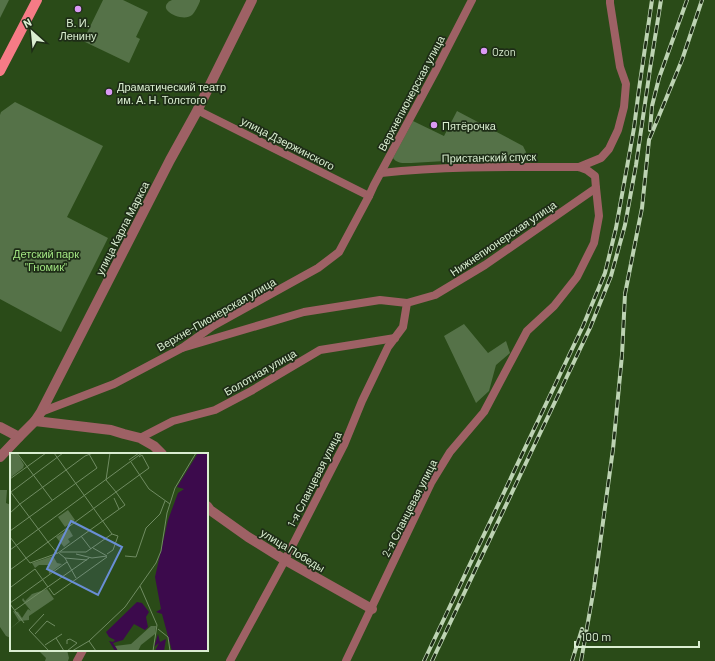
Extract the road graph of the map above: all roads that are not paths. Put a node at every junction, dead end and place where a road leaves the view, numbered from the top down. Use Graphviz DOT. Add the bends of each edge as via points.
graph roads {
  1 [pos="37,0"];
  2 [pos="252,0"];
  3 [pos="472,0"];
  4 [pos="610,0"];
  5 [pos="0,71"];
  6 [pos="197,110"];
  7 [pos="579,167"];
  8 [pos="381,173"];
  9 [pos="596,188"];
  10 [pos="369,196"];
  11 [pos="407,303"];
  12 [pos="395,338"];
  13 [pos="182,348"];
  14 [pos="41,412"];
  15 [pos="35,421"];
  16 [pos="0,427"];
  17 [pos="19,437"];
  18 [pos="140,438"];
  19 [pos="161,453"];
  20 [pos="0,457"];
  21 [pos="208,507"];
  22 [pos="285,560"];
  23 [pos="372,609"];
  24 [pos="82,651"];
  25 [pos="77,661"];
  26 [pos="230,661"];
  27 [pos="346,661"];
  1 -- 5 [label="main road"];
  2 -- 6 [label="street, улица Карла Маркса"];
  3 -- 8 [label="street, Верхнепионерская улица"];
  4 -- 7 [label="street" via="620,67 626,84 624,107 609,150 601,158"];
  6 -- 10 [label="street, улица Дзержинского"];
  6 -- 14 [label="street, улица Карла Маркса"];
  7 -- 8 [label="street, Пристанский спуск" via="472,167"];
  7 -- 9 [label="street, Пристанский спуск" via="595,176"];
  8 -- 10 [label="street, Верхнепионерская улица"];
  9 -- 11 [label="street, Нижнепионерская улица" via="479,269 435,295"];
  9 -- 23 [label="street, 2-я Сланцевая улица" via="599,216 594,243 577,277 554,306 527,331 484,412 442,464"];
  10 -- 13 [label="street, Верхне-Пионерская улица" via="339,252 313,271 213,326"];
  11 -- 12 [label="street, 1-я Сланцевая улица" via="403,327"];
  11 -- 13 [label="street" via="380,300 304,312"];
  12 -- 18 [label="street, Болотная улица" via="320,350 215,410 173,421"];
  12 -- 22 [label="street, 1-я Сланцевая улица" via="388,347 344,445"];
  13 -- 14 [label="street, Верхне-Пионерская улица" via="114,384"];
  14 -- 15 [label="street, улица Карла Маркса"];
  15 -- 17 [label="street, улица Карла Маркса"];
  15 -- 18 [label="street" via="111,430"];
  16 -- 17 [label="street"];
  17 -- 20 [label="street, улица Карла Маркса"];
  18 -- 19 [label="street"];
  21 -- 22 [label="street, улица Победы"];
  22 -- 23 [label="street, улица Победы"];
  22 -- 26 [label="street, 1-я Сланцевая улица"];
  23 -- 27 [label="street, 2-я Сланцевая улица"];
  24 -- 25 [label="street"];
}
